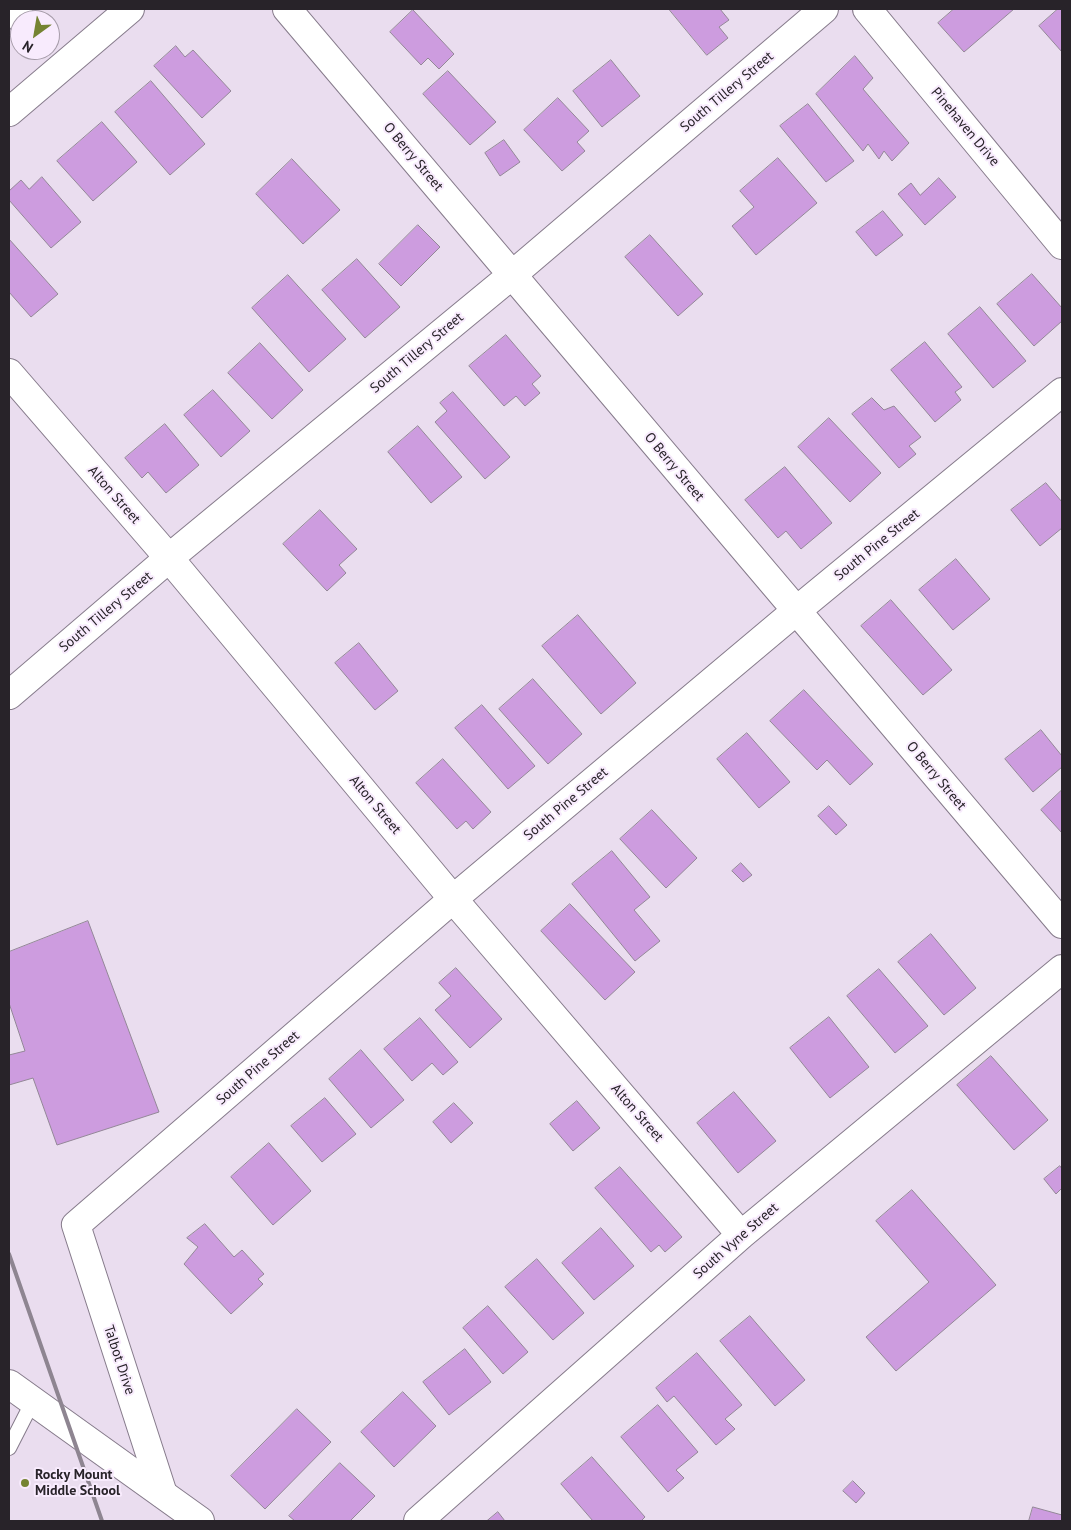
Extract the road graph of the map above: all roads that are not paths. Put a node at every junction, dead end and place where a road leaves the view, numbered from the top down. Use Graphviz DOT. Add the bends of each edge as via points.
graph roads {
  1 [pos="130,9"];
  2 [pos="286,9"];
  3 [pos="824,9"];
  4 [pos="867,9"];
  5 [pos="60,54"];
  6 [pos="52,60"];
  7 [pos="9,112"];
  8 [pos="1062,245"];
  9 [pos="512,275"];
  10 [pos="9,373"];
  11 [pos="1062,392"];
  12 [pos="169,558"];
  13 [pos="796,611"];
  14 [pos="9,695"];
  15 [pos="453,899"];
  16 [pos="1062,924"];
  17 [pos="1062,969"];
  18 [pos="76,1225"];
  19 [pos="742,1235"];
  20 [pos="9,1384"];
  21 [pos="33,1401"];
  22 [pos="9,1448"];
  23 [pos="163,1494"];
  24 [pos="200,1521"];
  25 [pos="418,1521"];
  1 -- 5 [label="street"];
  2 -- 9 [label="street, O Berry Street"];
  3 -- 9 [label="street, South Tillery Street"];
  4 -- 8 [label="street, Pinehaven Drive"];
  6 -- 7 [label="street"];
  9 -- 12 [label="street, South Tillery Street"];
  9 -- 13 [label="street, O Berry Street"];
  10 -- 12 [label="street, Alton Street"];
  11 -- 13 [label="street, South Pine Street"];
  12 -- 14 [label="street, South Tillery Street"];
  12 -- 15 [label="street, Alton Street"];
  13 -- 15 [label="street, South Pine Street"];
  13 -- 16 [label="street, O Berry Street"];
  15 -- 18 [label="street, South Pine Street"];
  15 -- 19 [label="street, Alton Street"];
  17 -- 19 [label="street, South Vyne Street"];
  18 -- 23 [label="street, Talbot Drive"];
  19 -- 25 [label="street, South Vyne Street"];
  20 -- 21 [label="street"];
  21 -- 22 [label="lane"];
  21 -- 23 [label="street"];
  23 -- 24 [label="street"];
}
